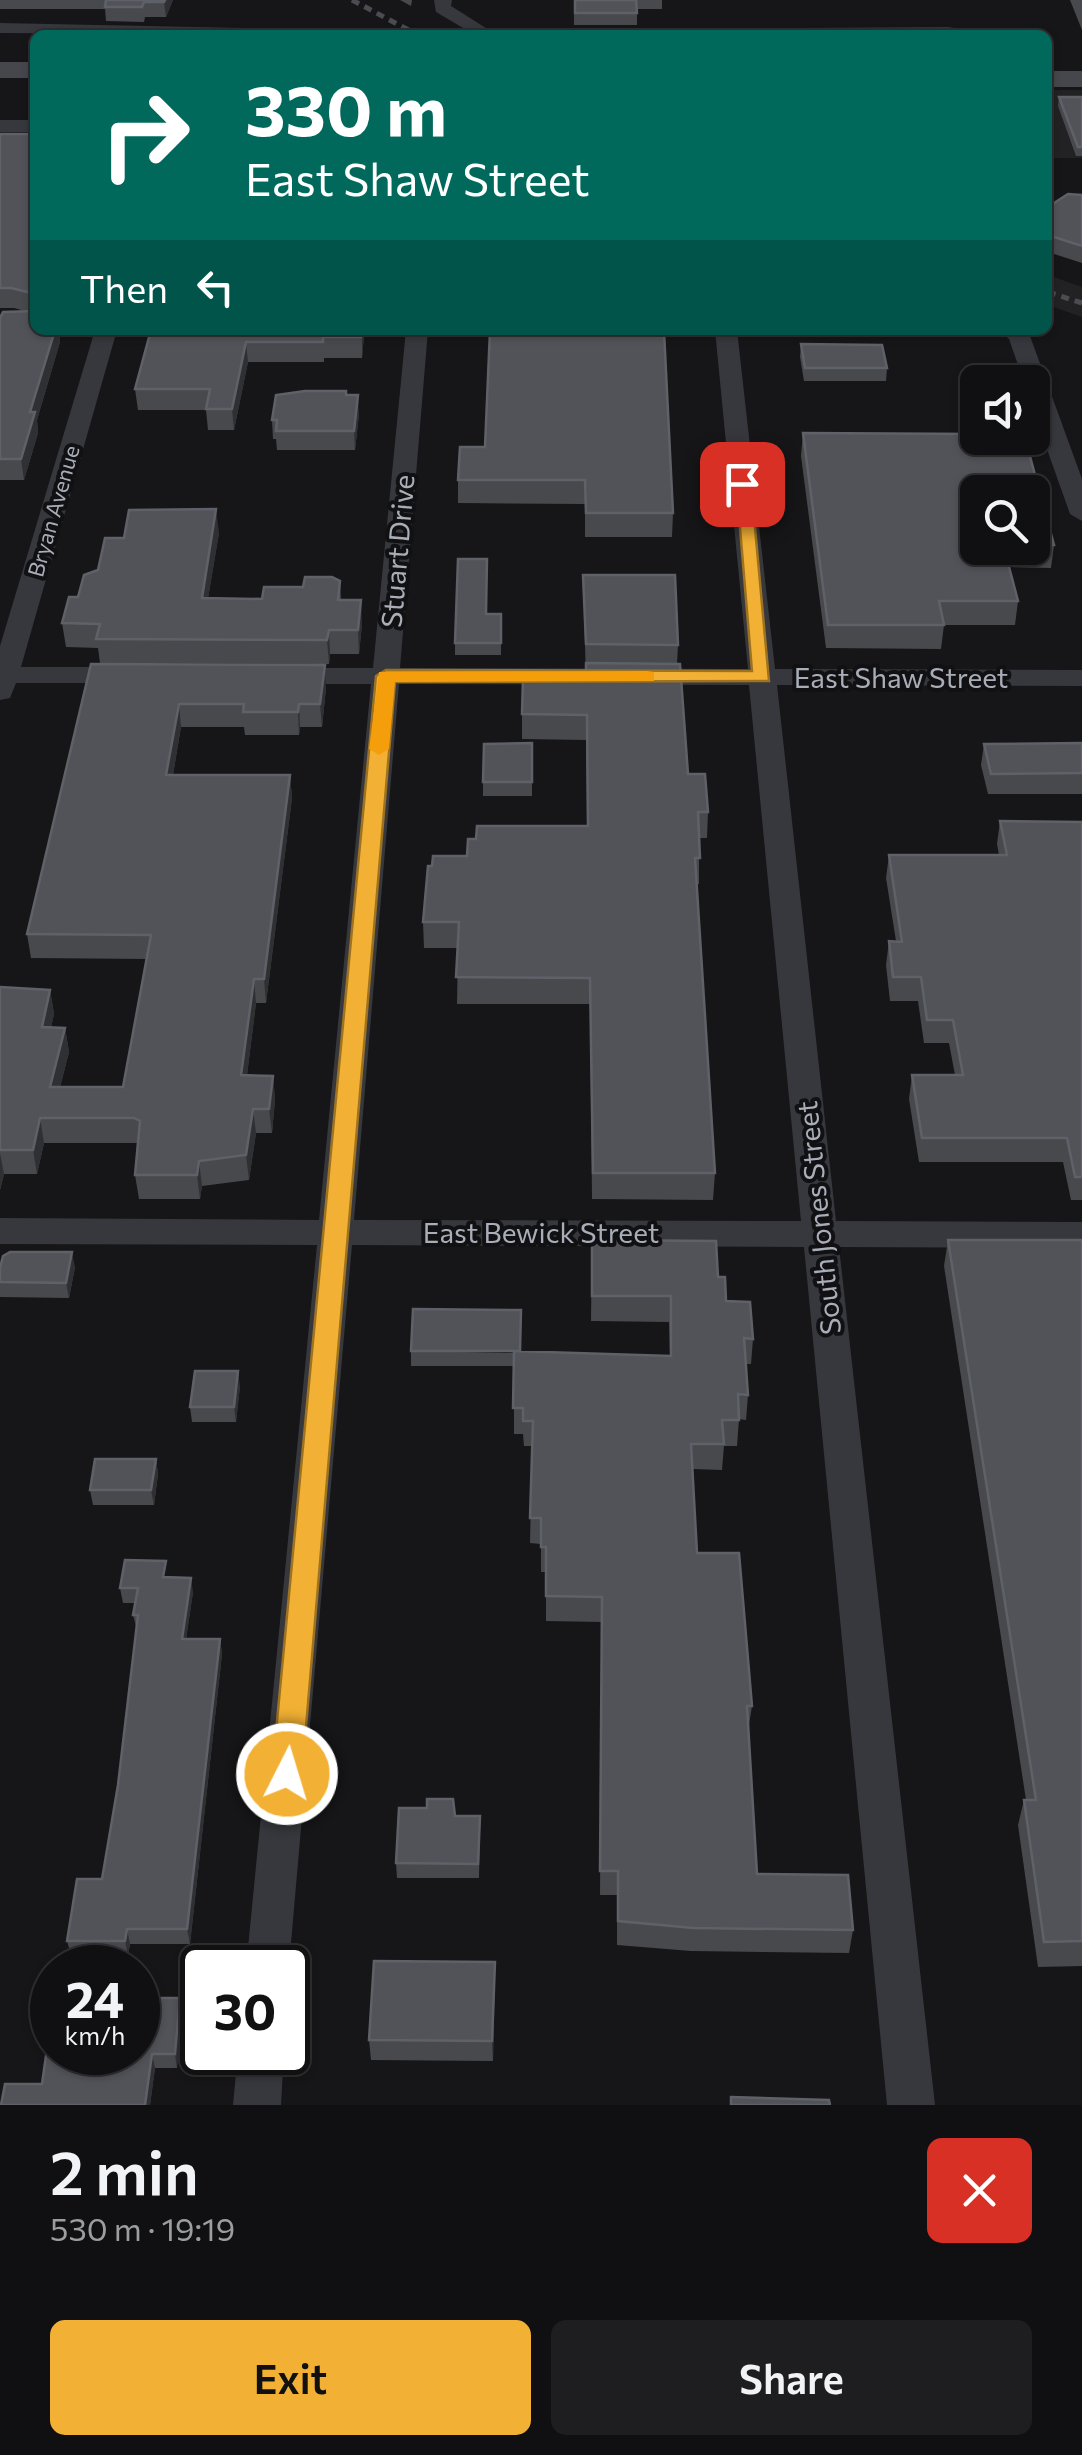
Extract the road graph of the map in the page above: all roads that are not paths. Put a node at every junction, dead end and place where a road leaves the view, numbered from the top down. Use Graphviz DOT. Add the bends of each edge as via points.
graph roads {
  1 [pos="443,0"];
  2 [pos="942,11"];
  3 [pos="0,28"];
  4 [pos="254,30"];
  5 [pos="478,30"];
  6 [pos="587,30"];
  7 [pos="862,30"];
  8 [pos="948,30"];
  9 [pos="0,70"];
  10 [pos="30,70"];
  11 [pos="0,126"];
  12 [pos="30,126"];
  13 [pos="105,335"];
  14 [pos="418,335"];
  15 [pos="727,335"];
  16 [pos="1016,335"];
  17 [pos="1082,514"];
  18 [pos="157,676"];
  19 [pos="253,676"];
  20 [pos="386,676"];
  21 [pos="762,677"];
  22 [pos="1082,678"];
  23 [pos="2,681"];
  24 [pos="0,1230"];
  25 [pos="336,1232"];
  26 [pos="820,1234"];
  27 [pos="1082,1235"];
  28 [pos="271,1945"];
  29 [pos="260,2075"];
  30 [pos="257,2105"];
  31 [pos="911,2105"];
  1 -- 5 [label="street" via="451,17"];
  2 -- 8 [label="street"];
  3 -- 4 [label="street" via="199,20"];
  6 -- 7 [label="street" via="688,22"];
  9 -- 10 [label="main road"];
  11 -- 12 [label="street"];
  13 -- 23 [label="street, Bryan Avenue"];
  14 -- 20 [label="street, Stuart Drive"];
  15 -- 21 [label="street, South Jones Street"];
  16 -- 17 [label="street"];
  18 -- 23 [label="street"];
  19 -- 20 [label="street, East Shaw Street"];
  20 -- 21 [label="street, East Shaw Street"];
  20 -- 25 [label="street, Stuart Drive"];
  21 -- 22 [label="street, East Shaw Street"];
  21 -- 26 [label="street, South Jones Street"];
  24 -- 25 [label="street, East Bewick Street"];
  25 -- 26 [label="street, East Bewick Street"];
  25 -- 28 [label="street, Stuart Drive"];
  26 -- 27 [label="street, East Bewick Street"];
  26 -- 31 [label="street, South Jones Street"];
  29 -- 30 [label="street"];
}
